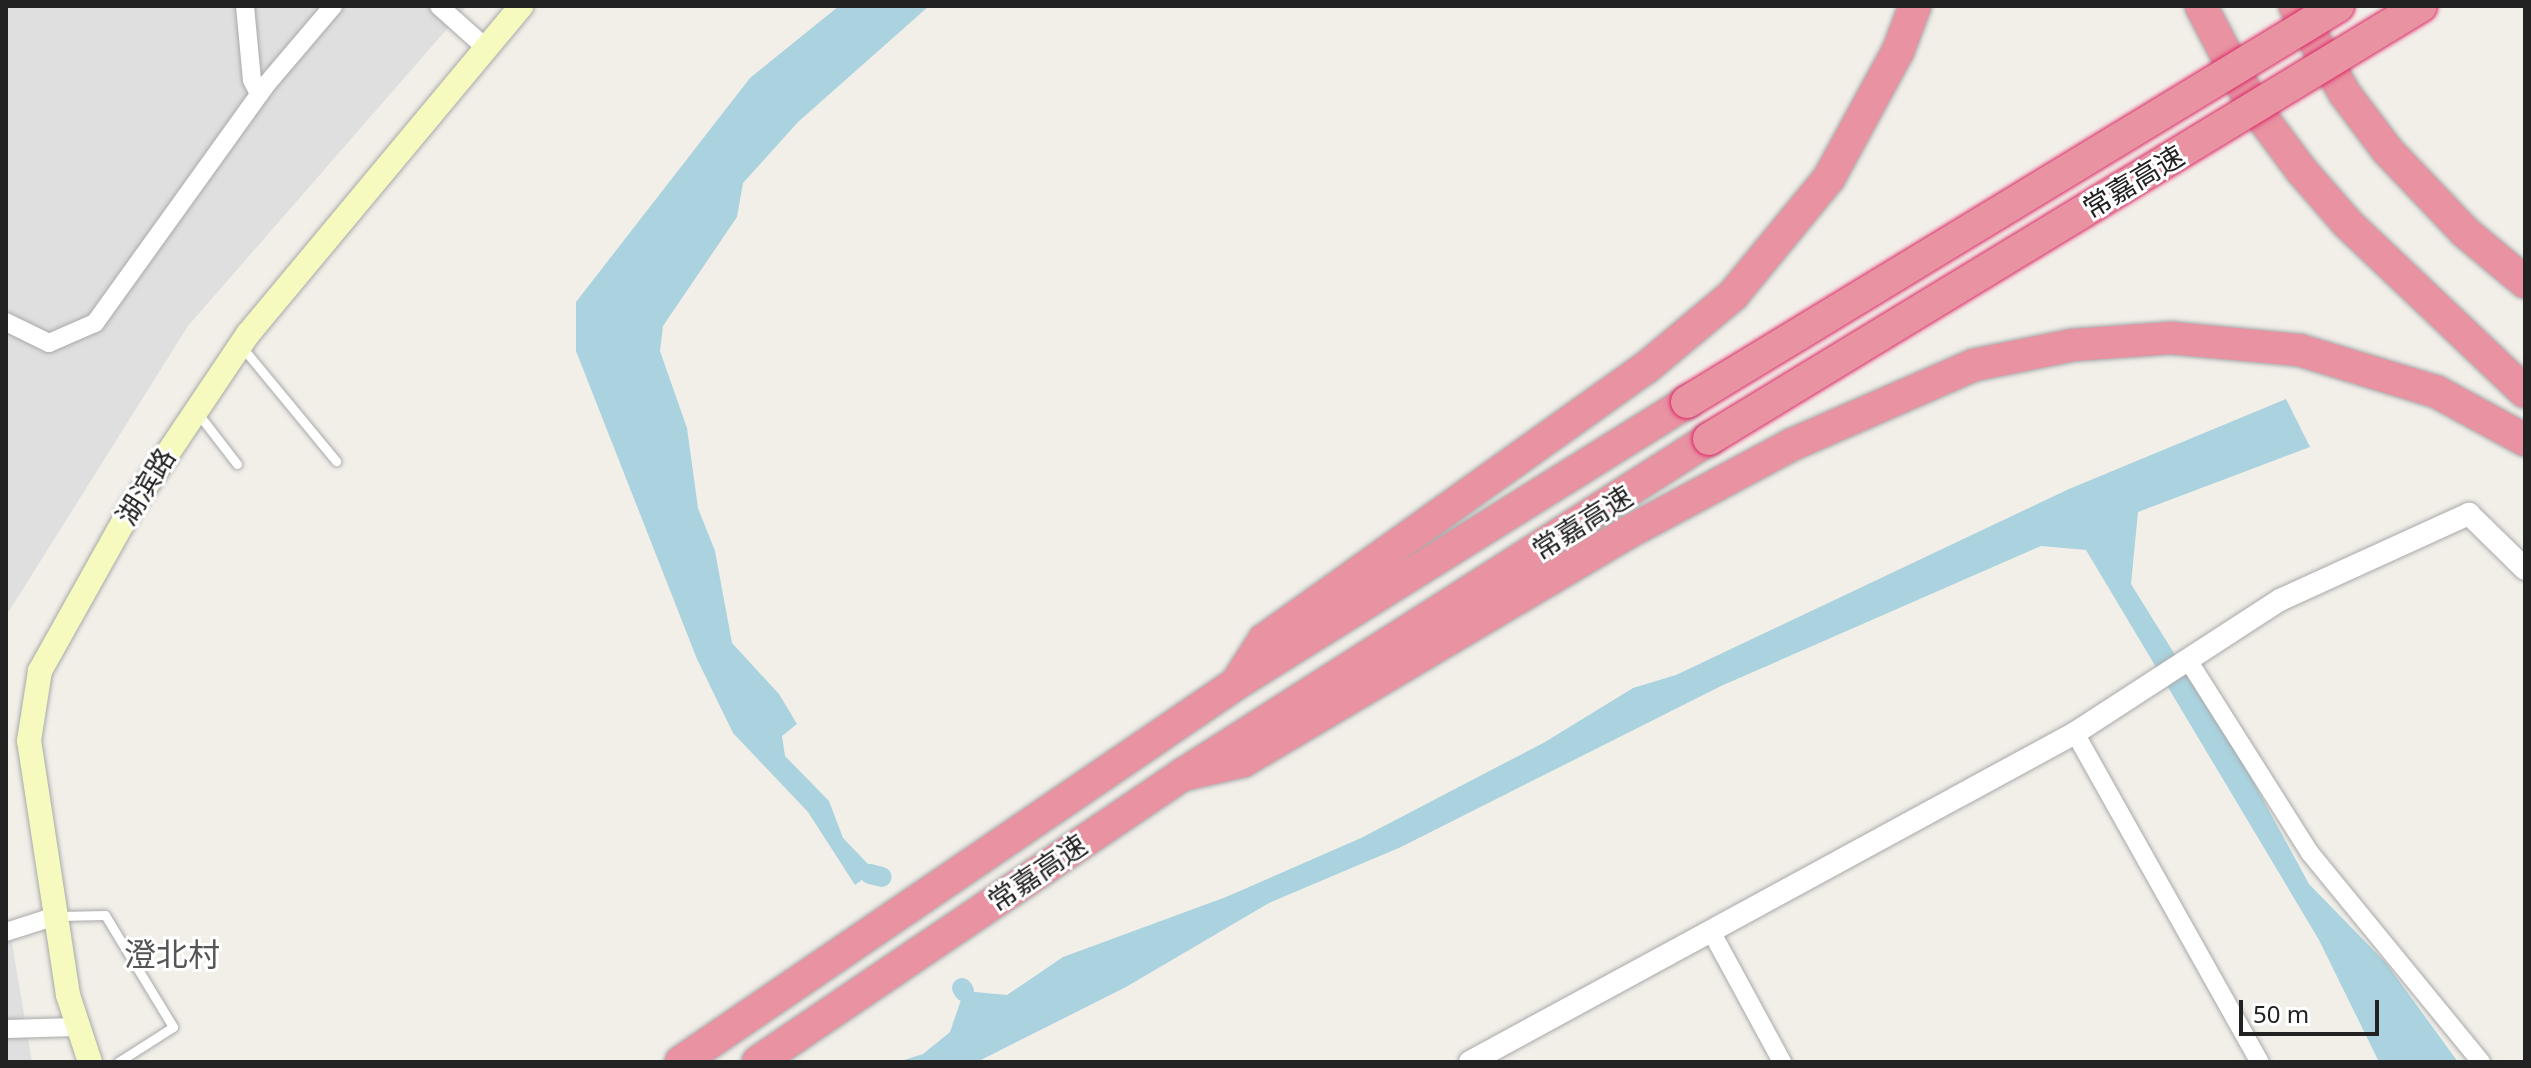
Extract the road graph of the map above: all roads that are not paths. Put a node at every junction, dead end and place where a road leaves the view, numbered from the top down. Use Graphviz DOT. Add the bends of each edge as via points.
graph roads {
  1 [pos="245,6"];
  2 [pos="333,6"];
  3 [pos="439,6"];
  4 [pos="521,6"];
  5 [pos="1915,6"];
  6 [pos="2201,6"];
  7 [pos="2295,6"];
  8 [pos="2338,6"];
  9 [pos="2421,6"];
  10 [pos="486,48"];
  11 [pos="259,94"];
  12 [pos="2525,282"];
  13 [pos="6,322"];
  14 [pos="240,344"];
  15 [pos="2525,392"];
  16 [pos="194,409"];
  17 [pos="2525,440"];
  18 [pos="336,461"];
  19 [pos="237,464"];
  20 [pos="2525,569"];
  21 [pos="2186,661"];
  22 [pos="1234,685"];
  23 [pos="2075,733"];
  24 [pos="1182,775"];
  25 [pos="56,916"];
  26 [pos="1711,931"];
  27 [pos="6,932"];
  28 [pos="77,1027"];
  29 [pos="6,1029"];
  30 [pos="2255,1060"];
  31 [pos="90,1062"];
  32 [pos="118,1062"];
  33 [pos="681,1062"];
  34 [pos="758,1062"];
  35 [pos="1470,1062"];
  36 [pos="1782,1062"];
  37 [pos="2481,1062"];
  1 -- 11 [label="street" via="252,80"];
  2 -- 11 [label="street"];
  3 -- 10 [label="street"];
  4 -- 10 [label="main road, 湖滨路"];
  5 -- 22 [label="highway" via="1898,51 1829,178 1733,295 1647,367 1264,640"];
  6 -- 15 [label="highway" via="2252,104 2301,170 2347,223"];
  7 -- 12 [label="highway" via="2345,94 2387,150 2465,232"];
  8 -- 22 [label="highway, 常嘉高速, bridge"];
  9 -- 24 [label="highway, 常嘉高速, bridge" via="1709,439"];
  10 -- 14 [label="main road, 湖滨路"];
  11 -- 13 [label="street" via="95,323 49,343"];
  14 -- 16 [label="main road, 湖滨路"];
  14 -- 18 [label="lane"];
  16 -- 19 [label="lane"];
  16 -- 25 [label="main road, 湖滨路" via="72,608 40,671 29,741"];
  17 -- 24 [label="highway" via="2437,392 2299,350 2171,338 2073,345 1974,365 1791,445 1625,534 1243,761"];
  20 -- 21 [label="street" via="2469,514 2280,600"];
  21 -- 23 [label="street"];
  21 -- 37 [label="street" via="2310,853"];
  22 -- 33 [label="highway, 常嘉高速"];
  23 -- 26 [label="street"];
  23 -- 30 [label="street"];
  24 -- 34 [label="highway, 常嘉高速"];
  25 -- 27 [label="street"];
  25 -- 28 [label="main road, 湖滨路"];
  25 -- 32 [label="lane" via="105,915 173,1027"];
  26 -- 35 [label="street"];
  26 -- 36 [label="street"];
  28 -- 29 [label="street"];
  28 -- 31 [label="main road, 湖滨路"];
}
